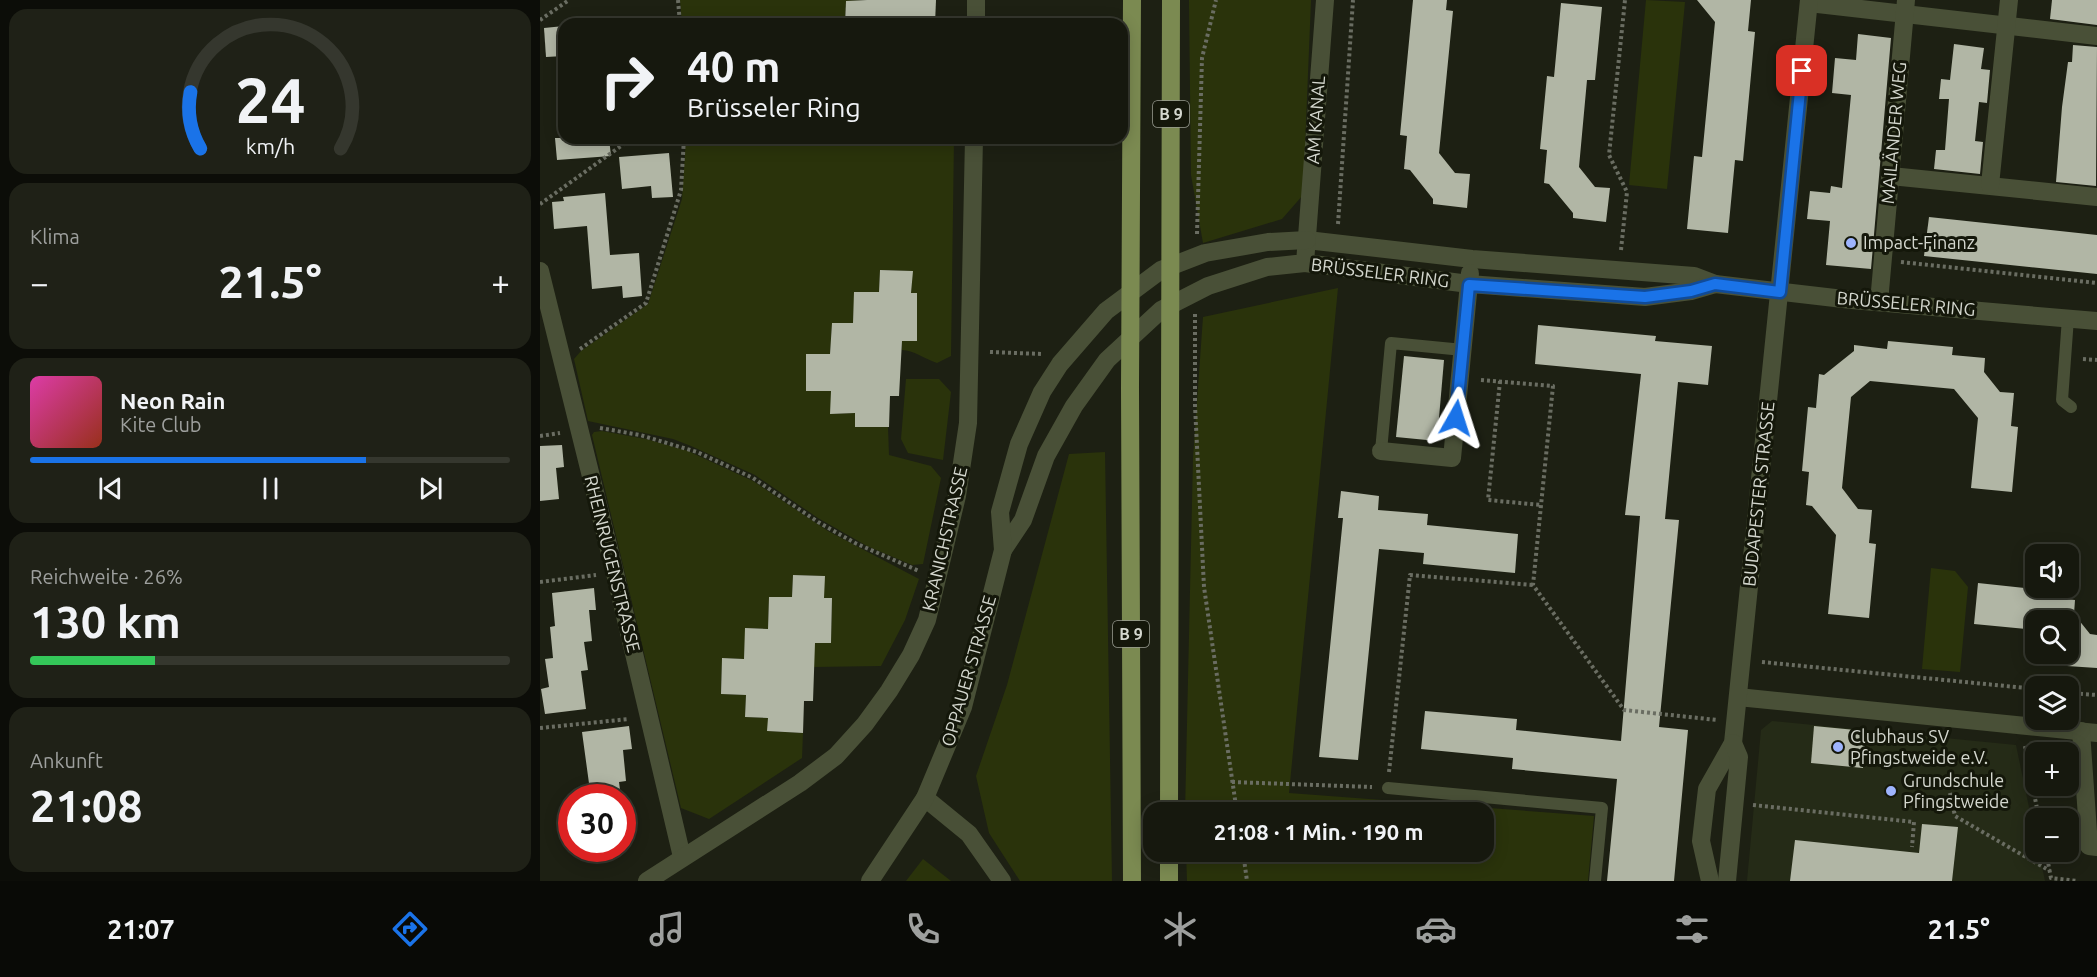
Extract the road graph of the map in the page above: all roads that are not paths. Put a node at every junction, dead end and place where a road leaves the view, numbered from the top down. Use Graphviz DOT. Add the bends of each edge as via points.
graph roads {
  1 [pos="976,0"];
  2 [pos="1132,0"];
  3 [pos="1171,0"];
  4 [pos="1325,0"];
  5 [pos="2008,0"];
  6 [pos="1809,1"];
  7 [pos="1906,6"];
  8 [pos="976,18"];
  9 [pos="2006,27"];
  10 [pos="2097,36"];
  11 [pos="974,144"];
  12 [pos="1891,176"];
  13 [pos="1990,185"];
  14 [pos="2097,197"];
  15 [pos="1307,240"];
  16 [pos="1472,259"];
  17 [pos="1305,263"];
  18 [pos="1161,270"];
  19 [pos="540,271"];
  20 [pos="1715,284"];
  21 [pos="1469,285"];
  22 [pos="1780,292"];
  23 [pos="1879,302"];
  24 [pos="1161,310"];
  25 [pos="2068,318"];
  26 [pos="2097,321"];
  27 [pos="1463,350"];
  28 [pos="2071,407"];
  29 [pos="1380,451"];
  30 [pos="1003,550"];
  31 [pos="1738,697"];
  32 [pos="2089,732"];
  33 [pos="1733,743"];
  34 [pos="1388,788"];
  35 [pos="925,798"];
  36 [pos="1169,802"];
  37 [pos="2097,847"];
  38 [pos="682,857"];
  39 [pos="1169,862"];
  40 [pos="646,881"];
  41 [pos="870,881"];
  42 [pos="1002,881"];
  43 [pos="1132,881"];
  44 [pos="1169,881"];
  45 [pos="1595,881"];
  46 [pos="1710,881"];
  47 [pos="1727,881"];
  1 -- 8 [label="street"];
  2 -- 43 [label="highway, B 9"];
  3 -- 36 [label="highway, B 9"];
  4 -- 15 [label="street, AM KANAL"];
  5 -- 9 [label="street"];
  6 -- 7 [label="street"];
  6 -- 22 [label="street, BUDAPESTER STRASSE"];
  7 -- 9 [label="street"];
  7 -- 12 [label="street, MAILÄNDER WEG"];
  9 -- 10 [label="street"];
  9 -- 13 [label="street"];
  11 -- 38 [label="street, KRANICHSTRASSE" via="968,423 927,620 911,656 865,724 836,756"];
  12 -- 13 [label="street"];
  12 -- 23 [label="street, MAILÄNDER WEG"];
  13 -- 14 [label="street"];
  15 -- 16 [label="street, BRÜSSELER RING"];
  15 -- 17 [label="street"];
  15 -- 18 [label="street, BRÜSSELER RING" via="1204,253"];
  16 -- 20 [label="street, BRÜSSELER RING" via="1694,276"];
  16 -- 21 [label="street"];
  17 -- 21 [label="street, BRÜSSELER RING"];
  17 -- 24 [label="street, BRÜSSELER RING" via="1267,267 1228,279"];
  18 -- 30 [label="street, OPPAUER STRASSE" via="1106,310 1060,364 1042,392 1019,444 1000,512"];
  19 -- 38 [label="street, RHEINRUGENSTRASSE"];
  20 -- 21 [label="street, BRÜSSELER RING" via="1645,297"];
  20 -- 22 [label="street, BRÜSSELER RING"];
  21 -- 27 [label="street"];
  22 -- 23 [label="street, BRÜSSELER RING"];
  22 -- 31 [label="street, BUDAPESTER STRASSE"];
  23 -- 25 [label="street, BRÜSSELER RING"];
  24 -- 30 [label="street, OPPAUER STRASSE" via="1107,360 1074,406 1046,456 1023,520"];
  25 -- 26 [label="street, BRÜSSELER RING"];
  25 -- 28 [label="lane" via="2062,400"];
  27 -- 29 [label="lane" via="1391,343"];
  27 -- 29 [label="street" via="1452,458"];
  30 -- 35 [label="street, OPPAUER STRASSE" via="963,707"];
  31 -- 32 [label="street"];
  31 -- 33 [label="street, BUDAPESTER STRASSE"];
  32 -- 37 [label="street" via="2089,846"];
  33 -- 46 [label="street, BUDAPESTER STRASSE" via="1707,789 1701,841"];
  33 -- 47 [label="street, BUDAPESTER STRASSE" via="1739,758"];
  34 -- 45 [label="lane" via="1602,808"];
  35 -- 41 [label="street, OPPAUER STRASSE"];
  35 -- 42 [label="street" via="969,834"];
  38 -- 40 [label="street, KRANICHSTRASSE"];
  39 -- 44 [label="highway"];
}
